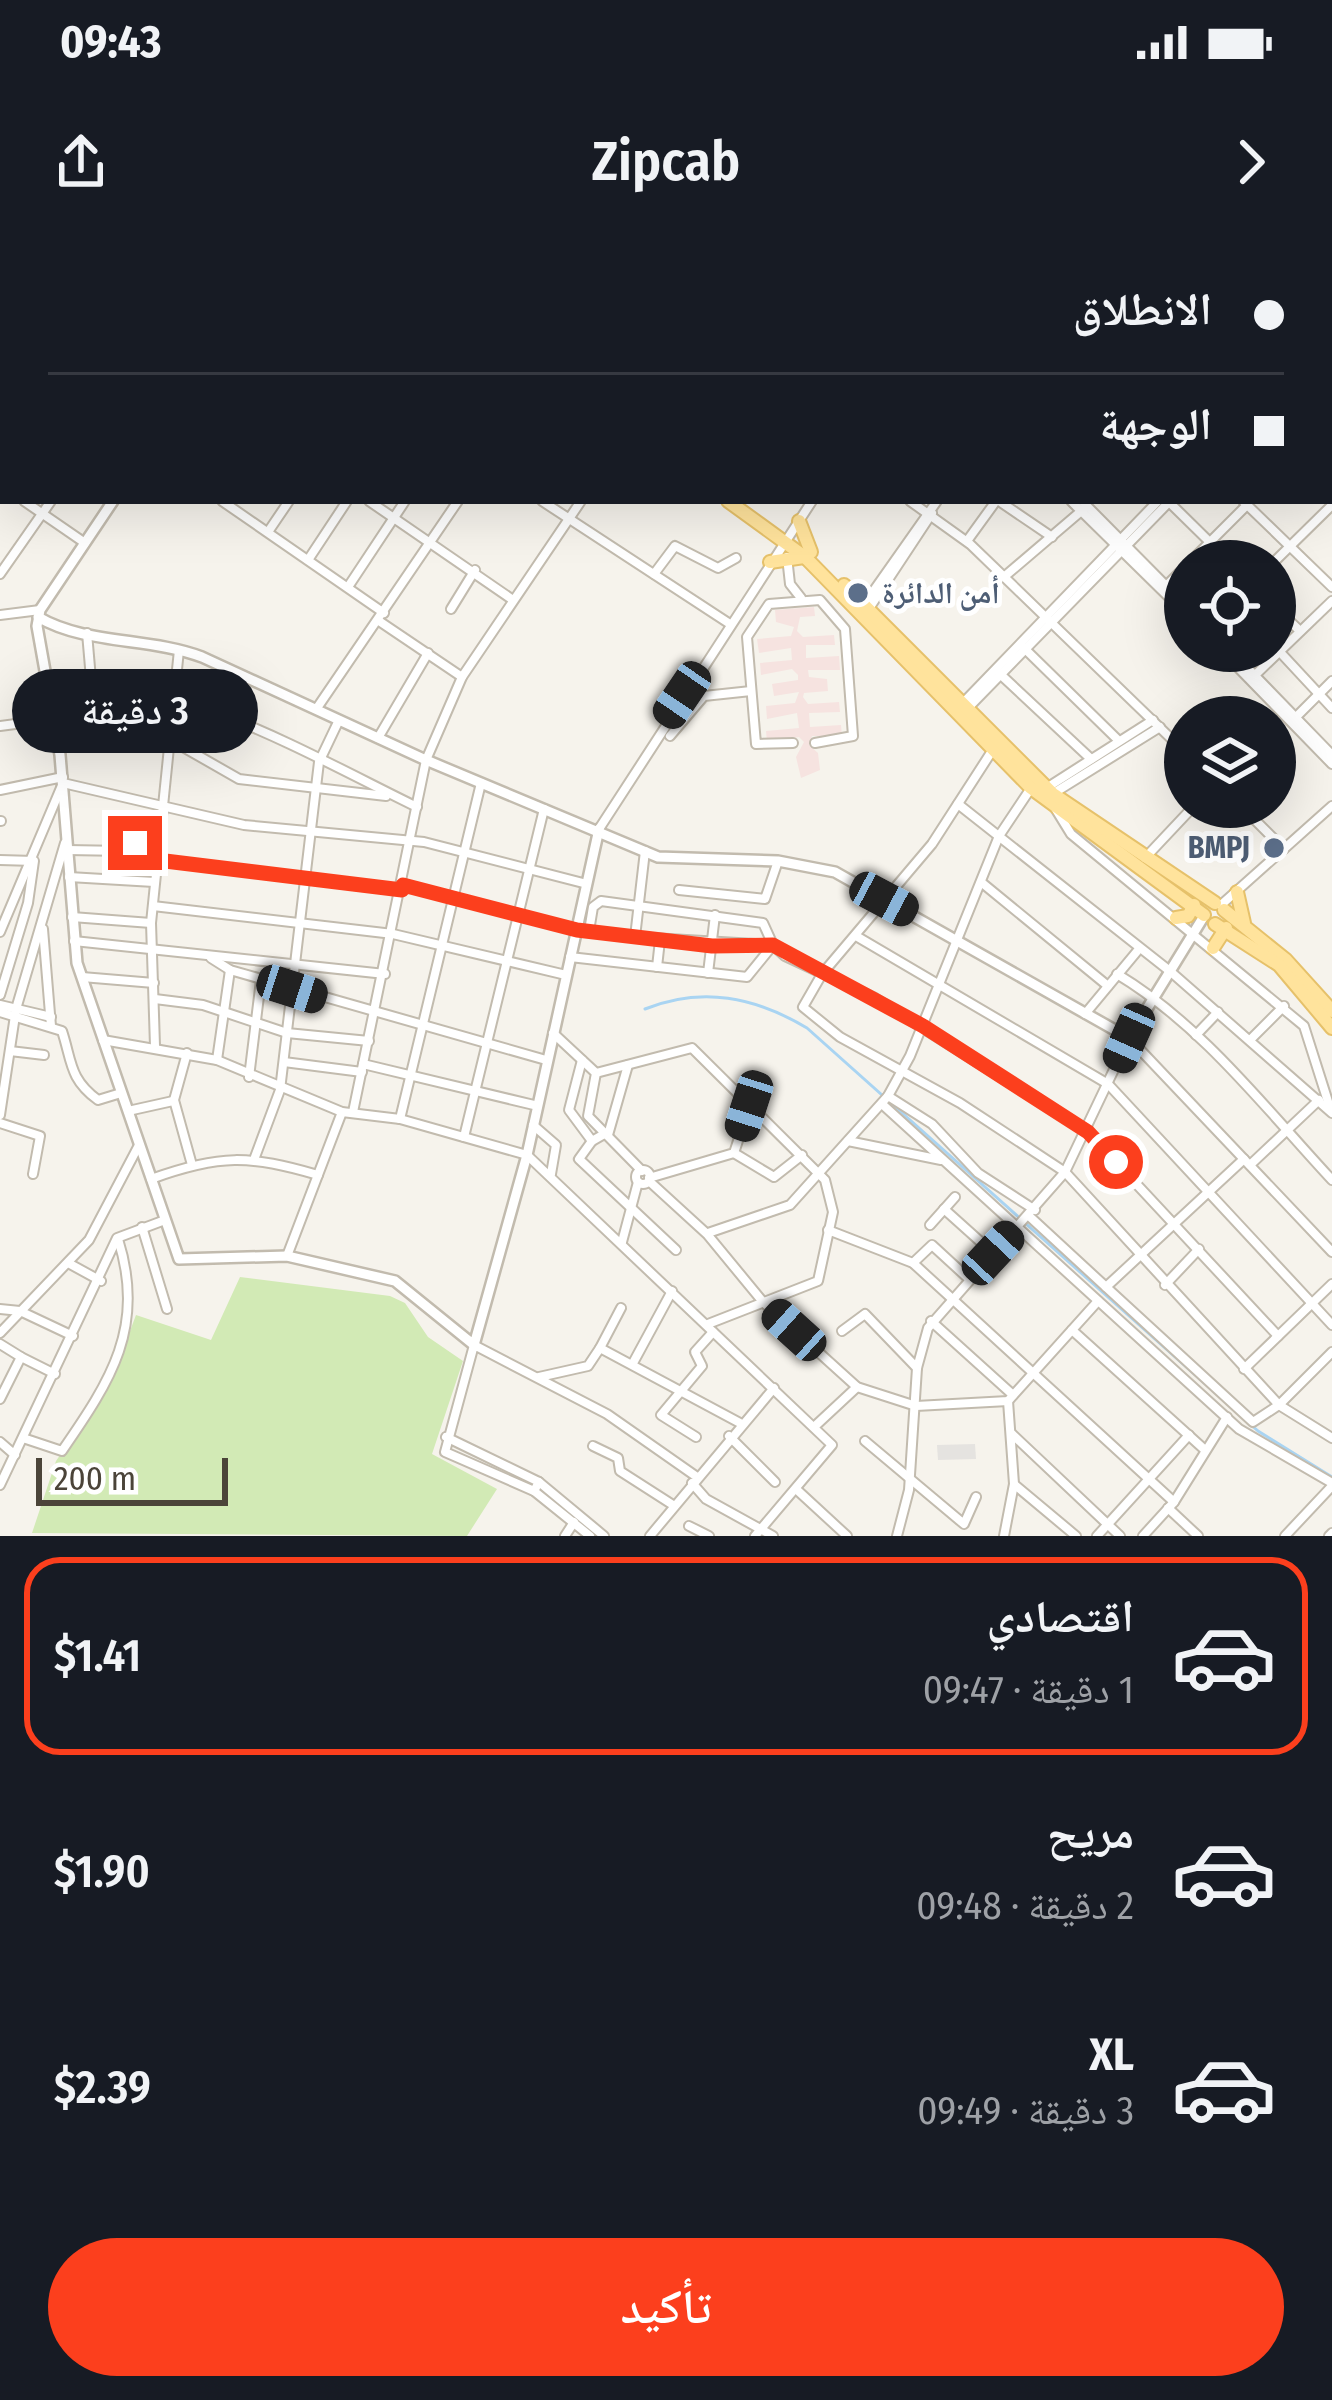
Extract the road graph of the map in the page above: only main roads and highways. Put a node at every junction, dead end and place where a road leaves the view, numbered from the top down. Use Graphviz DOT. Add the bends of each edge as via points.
graph roads {
  1 [pos="733,504"];
  2 [pos="799,521"];
  3 [pos="808,555"];
  4 [pos="770,562"];
  5 [pos="960,711"];
  6 [pos="1046,794"];
  7 [pos="1238,892"];
  8 [pos="1220,906"];
  9 [pos="1176,918"];
  10 [pos="1209,918"];
  11 [pos="1245,924"];
  12 [pos="1213,948"];
  13 [pos="1332,1011"];
  14 [pos="1332,1028"];
  1 -- 3 [label="main road"];
  2 -- 3 [label="main road"];
  3 -- 4 [label="main road"];
  3 -- 5 [label="main road"];
  3 -- 5 [label="main road"];
  5 -- 6 [label="main road"];
  5 -- 6 [label="main road" via="992,752"];
  6 -- 8 [label="main road"];
  6 -- 10 [label="main road"];
  7 -- 11 [label="main road"];
  8 -- 10 [label="main road"];
  8 -- 11 [label="main road"];
  9 -- 10 [label="main road"];
  10 -- 12 [label="main road"];
  10 -- 14 [label="main road" via="1279,965"];
  11 -- 13 [label="main road"];
}
